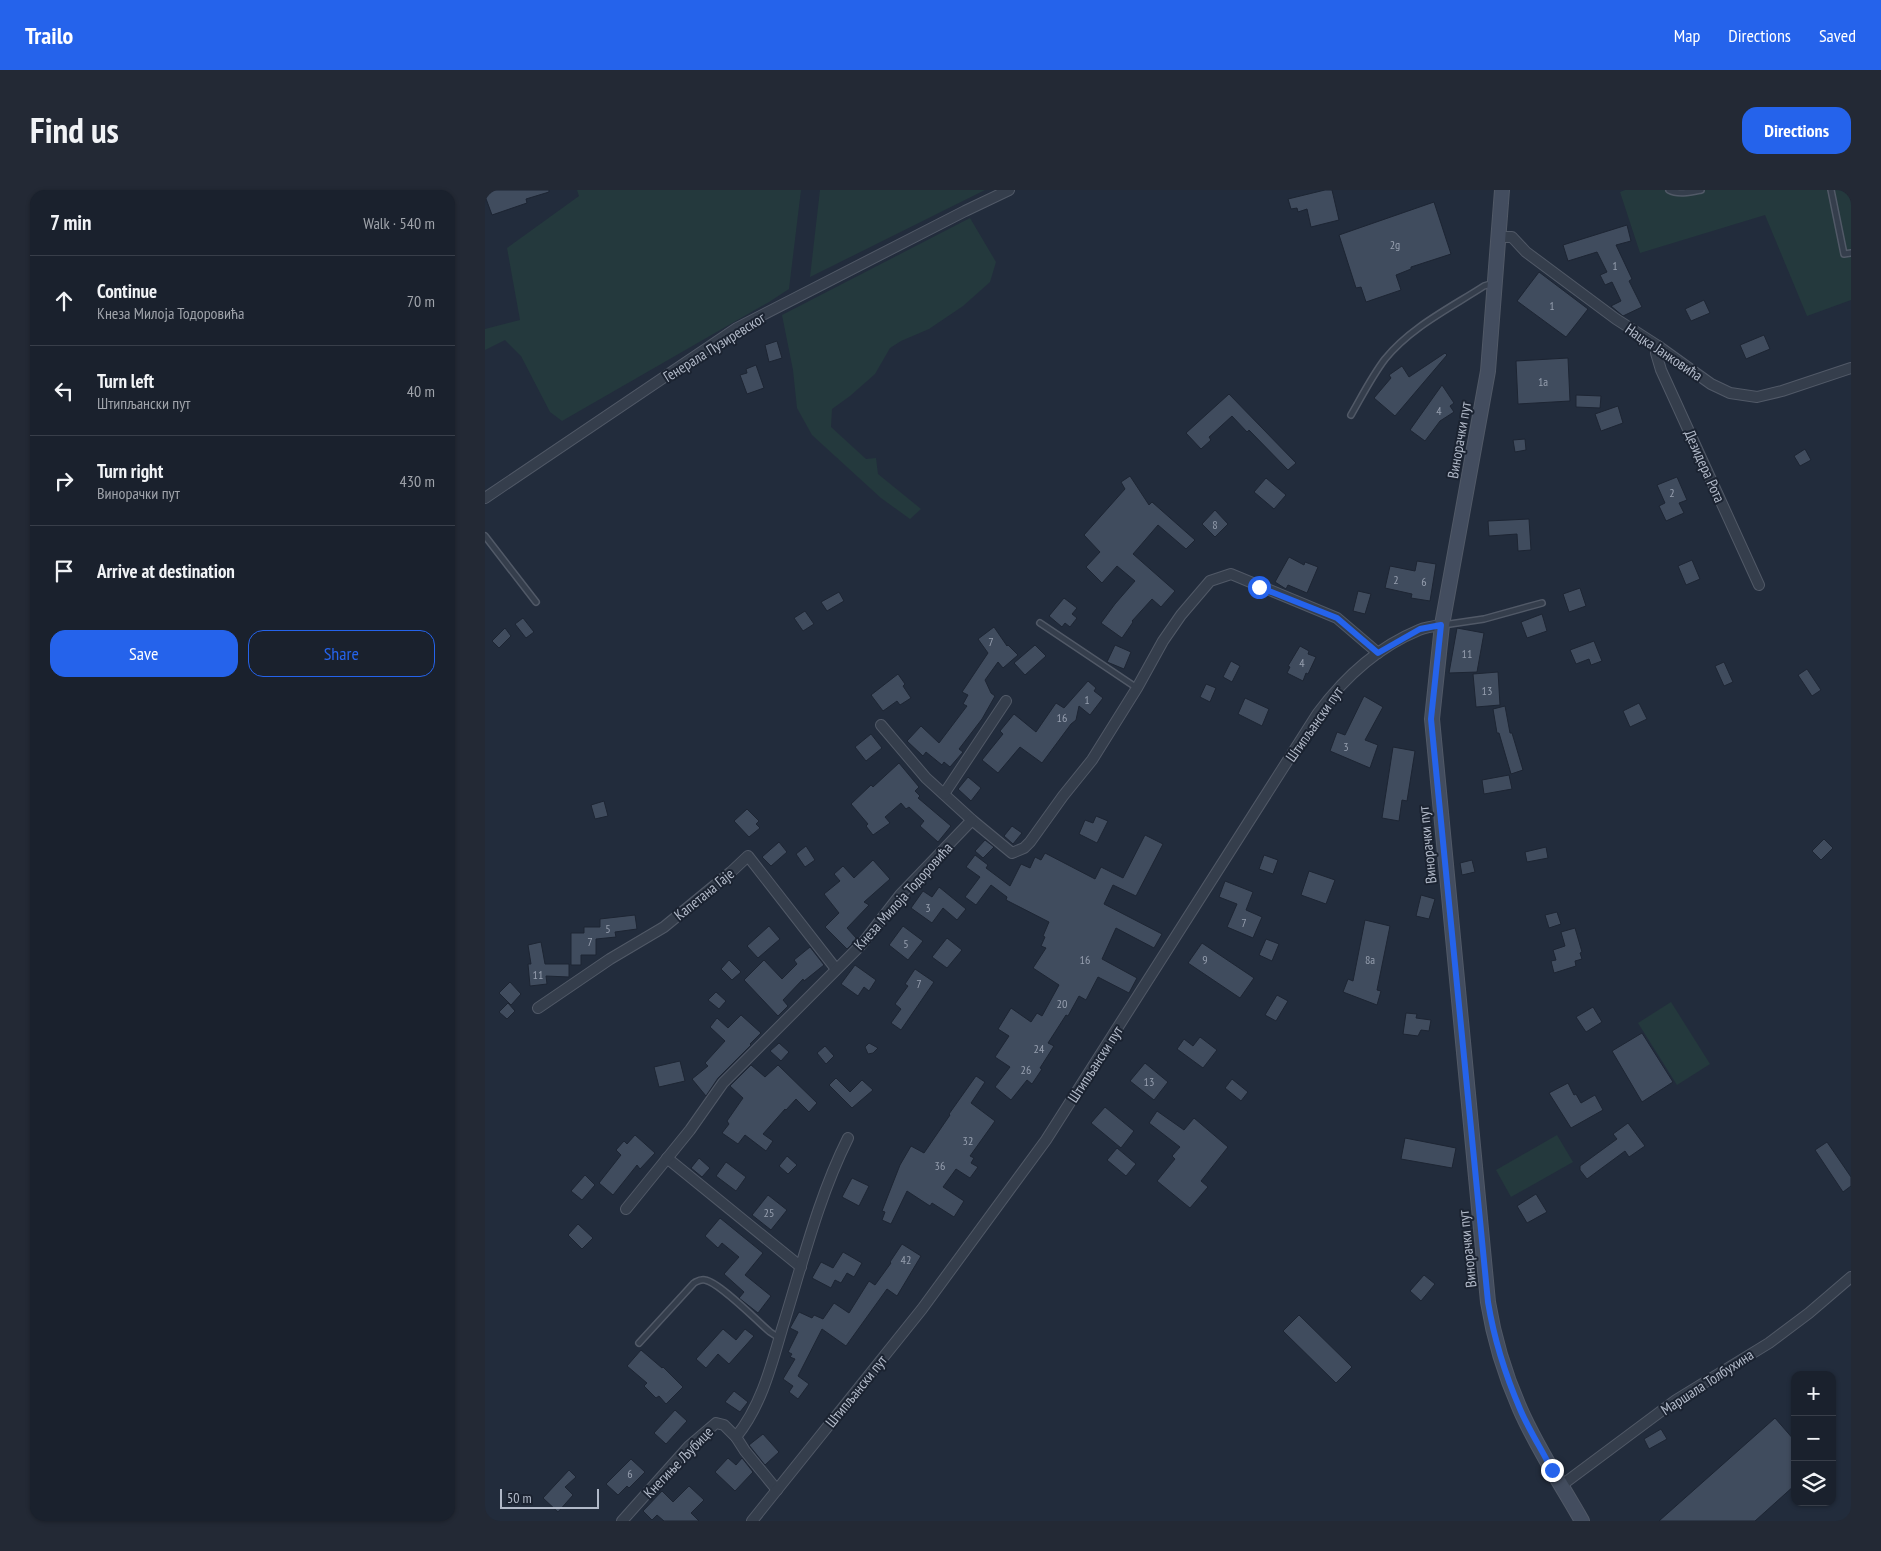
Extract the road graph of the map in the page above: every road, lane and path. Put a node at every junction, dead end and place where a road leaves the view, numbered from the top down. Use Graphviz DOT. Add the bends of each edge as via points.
graph roads {
  1 [pos="1009,190"];
  2 [pos="1502,190"];
  3 [pos="1669,190"];
  4 [pos="1701,190"];
  5 [pos="1831,190"];
  6 [pos="1499,237"];
  7 [pos="1851,253"];
  8 [pos="1495,283"];
  9 [pos="1658,346"];
  10 [pos="1851,368"];
  11 [pos="1351,415"];
  12 [pos="485,498"];
  13 [pos="485,536"];
  14 [pos="1759,585"];
  15 [pos="536,602"];
  16 [pos="1542,603"];
  17 [pos="1040,623"];
  18 [pos="1441,625"];
  19 [pos="1378,653"];
  20 [pos="1137,688"];
  21 [pos="1006,701"];
  22 [pos="881,725"];
  23 [pos="944,794"];
  24 [pos="972,820"];
  25 [pos="836,969"];
  26 [pos="538,1008"];
  27 [pos="848,1138"];
  28 [pos="667,1158"];
  29 [pos="626,1209"];
  30 [pos="801,1267"];
  31 [pos="1851,1276"];
  32 [pos="779,1339"];
  33 [pos="639,1343"];
  34 [pos="736,1438"];
  35 [pos="1562,1486"];
  36 [pos="777,1490"];
  37 [pos="622,1521"];
  38 [pos="752,1521"];
  39 [pos="1582,1521"];
  1 -- 12 [label="street, Генерала Пузиревског" via="737,328"];
  2 -- 6 [label="street, Винорачки пут"];
  3 -- 4 [label="lane" via="1689,193"];
  5 -- 7 [label="lane" via="1844,254"];
  6 -- 8 [label="street, Винорачки пут"];
  6 -- 9 [label="street, Нацка Јанковића" via="1512,237 1526,252 1601,308"];
  8 -- 11 [label="lane" via="1484,286 1413,332 1381,364"];
  8 -- 18 [label="street, Винорачки пут" via="1488,371"];
  9 -- 10 [label="street, Нацка Јанковића" via="1711,384 1730,393 1757,397"];
  9 -- 14 [label="street, Дезидера Рота" via="1656,353 1661,370"];
  13 -- 15 [label="lane"];
  16 -- 18 [label="lane" via="1484,619"];
  17 -- 20 [label="lane"];
  18 -- 19 [label="street, Штипљански пут" via="1420,629"];
  18 -- 35 [label="street, Винорачки пут" via="1431,719 1488,1302 1503,1366 1521,1410"];
  19 -- 20 [label="street" via="1337,618 1231,574 1210,581 1185,609 1163,640"];
  19 -- 36 [label="street, Штипљански пут" via="1335,690 1318,713 1046,1140 922,1309"];
  20 -- 24 [label="street" via="1092,760 1024,848 1012,853"];
  21 -- 23 [label="street"];
  22 -- 23 [label="street" via="915,767"];
  23 -- 24 [label="street"];
  24 -- 25 [label="street, Кнеза Милоја Тодоровића"];
  25 -- 26 [label="street, Капетана Гаје" via="748,856 664,927"];
  25 -- 28 [label="street, Кнеза Милоја Тодоровића" via="723,1084"];
  27 -- 30 [label="street" via="824,1194"];
  28 -- 29 [label="street, Кнеза Милоја Тодоровића"];
  28 -- 30 [label="street"];
  30 -- 32 [label="street"];
  31 -- 35 [label="street, Маршала Толбухина" via="1769,1343 1676,1400"];
  32 -- 33 [label="lane" via="718,1287 701,1279"];
  32 -- 34 [label="street" via="764,1387"];
  34 -- 36 [label="street"];
  34 -- 37 [label="street, Кнегиње Љубице" via="724,1425 716,1423 689,1446"];
  35 -- 39 [label="street, Винорачки пут"];
  36 -- 38 [label="street, Штипљански пут"];
}
